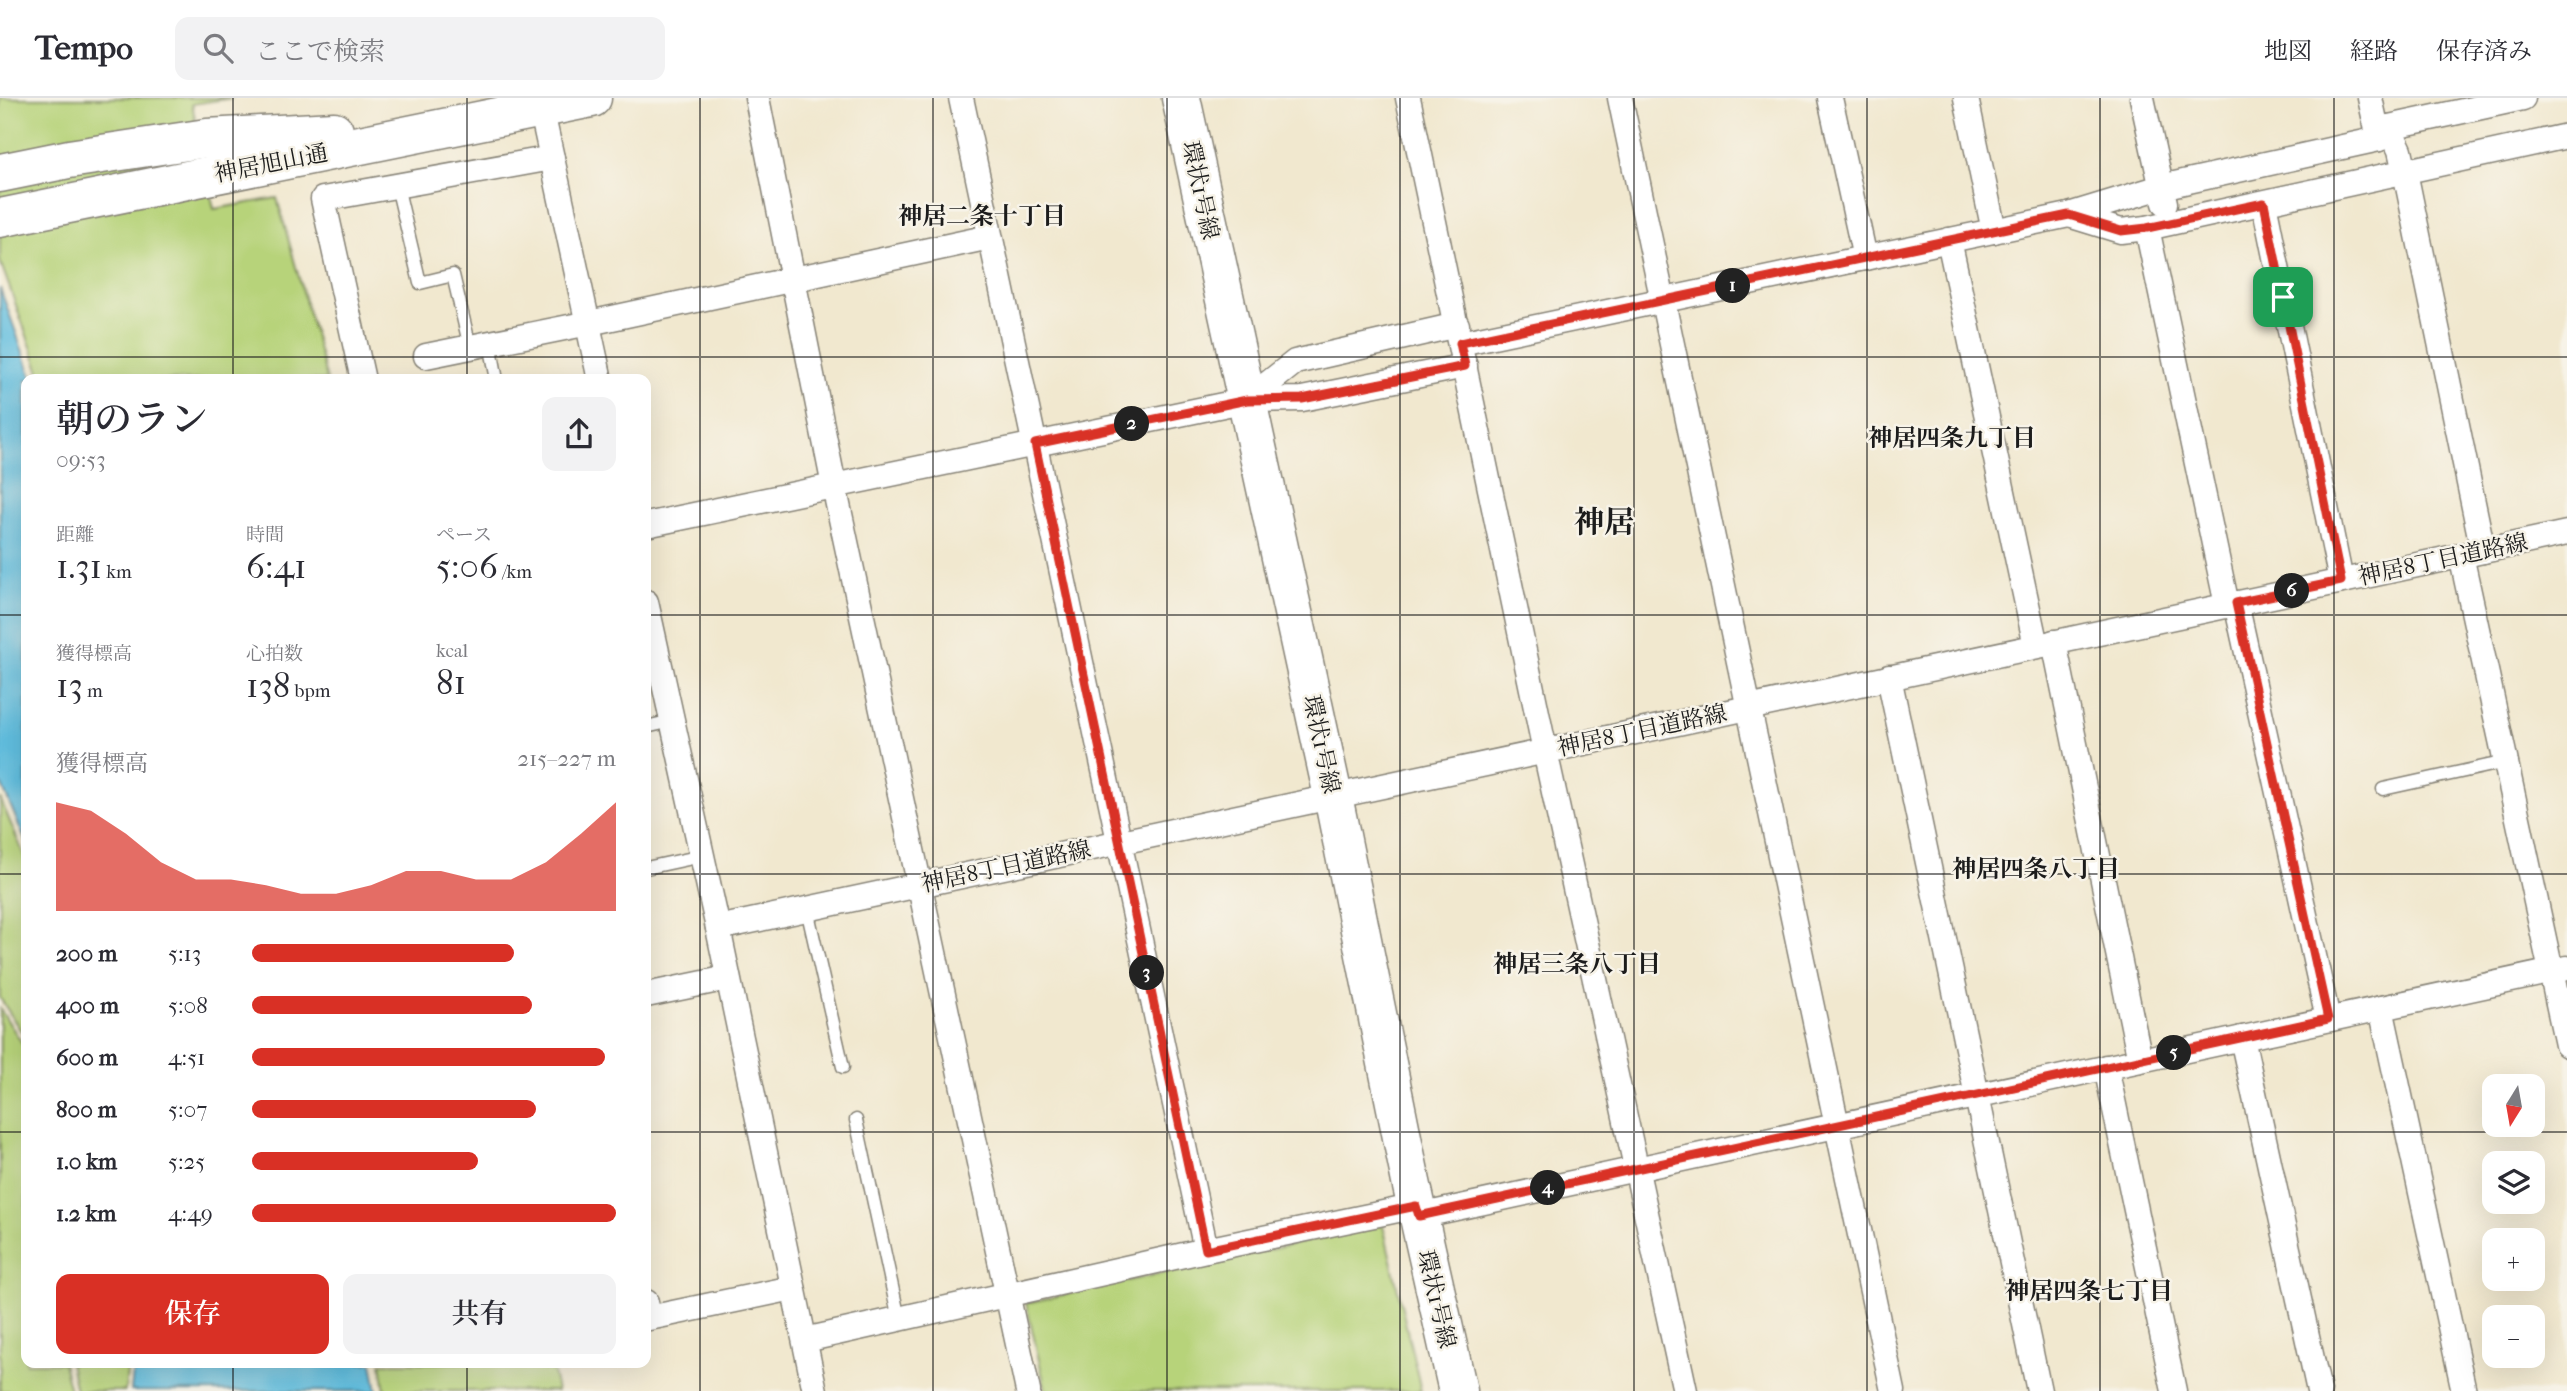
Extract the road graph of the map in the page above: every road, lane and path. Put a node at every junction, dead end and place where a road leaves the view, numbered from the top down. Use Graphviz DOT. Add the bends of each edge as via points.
graph roads {
  1 [pos="592,98"];
  2 [pos="757,98"];
  3 [pos="961,98"];
  4 [pos="1181,98"];
  5 [pos="1408,98"];
  6 [pos="1620,98"];
  7 [pos="1830,98"];
  8 [pos="1966,98"];
  9 [pos="2142,98"];
  10 [pos="2370,98"];
  11 [pos="2523,98"];
  12 [pos="540,103"];
  13 [pos="2384,133"];
  14 [pos="2567,136"];
  15 [pos="552,158"];
  16 [pos="2405,172"];
  17 [pos="0,173"];
  18 [pos="397,186"];
  19 [pos="2161,187"];
  20 [pos="2264,203"];
  21 [pos="2069,215"];
  22 [pos="0,218"];
  23 [pos="2158,226"];
  24 [pos="1994,231"];
  25 [pos="990,237"];
  26 [pos="1949,240"];
  27 [pos="1865,258"];
  28 [pos="794,279"];
  29 [pos="1664,300"];
  30 [pos="589,323"];
  31 [pos="1461,344"];
  32 [pos="480,345"];
  33 [pos="426,356"];
  34 [pos="362,374"];
  35 [pos="494,374"];
  36 [pos="599,374"];
  37 [pos="1247,400"];
  38 [pos="1035,444"];
  39 [pos="834,486"];
  40 [pos="651,524"];
  41 [pos="2567,533"];
  42 [pos="2472,553"];
  43 [pos="2341,581"];
  44 [pos="2231,604"];
  45 [pos="651,625"];
  46 [pos="2045,644"];
  47 [pos="1889,677"];
  48 [pos="1748,707"];
  49 [pos="672,721"];
  50 [pos="651,726"];
  51 [pos="1545,751"];
  52 [pos="2506,762"];
  53 [pos="2383,789"];
  54 [pos="1333,796"];
  55 [pos="1120,842"];
  56 [pos="702,856"];
  57 [pos="651,867"];
  58 [pos="919,885"];
  59 [pos="807,909"];
  60 [pos="718,928"];
  61 [pos="2559,969"];
  62 [pos="728,978"];
  63 [pos="651,994"];
  64 [pos="2381,1008"];
  65 [pos="2328,1019"];
  66 [pos="2242,1038"];
  67 [pos="2567,1045"];
  68 [pos="2140,1060"];
  69 [pos="843,1067"];
  70 [pos="2106,1067"];
  71 [pos="1976,1095"];
  72 [pos="856,1119"];
  73 [pos="1835,1126"];
  74 [pos="1637,1169"];
  75 [pos="1418,1211"];
  76 [pos="1206,1250"];
  77 [pos="793,1288"];
  78 [pos="1006,1294"];
  79 [pos="651,1318"];
  80 [pos="899,1319"];
  81 [pos="805,1340"];
  82 [pos="815,1391"];
  83 [pos="1028,1391"];
  84 [pos="1458,1391"];
  85 [pos="1685,1391"];
  86 [pos="1893,1391"];
  87 [pos="2039,1391"];
  88 [pos="2174,1391"];
  89 [pos="2319,1391"];
  90 [pos="2464,1391"];
  1 -- 12 [label="main road, 神居旭山通"];
  2 -- 28 [label="street"];
  3 -- 25 [label="street"];
  4 -- 37 [label="main road, 環状1号線"];
  5 -- 31 [label="street"];
  6 -- 29 [label="street"];
  7 -- 27 [label="street"];
  8 -- 24 [label="street"];
  9 -- 19 [label="street"];
  10 -- 13 [label="street"];
  11 -- 13 [label="street"];
  12 -- 15 [label="street"];
  12 -- 17 [label="main road, 神居旭山通" via="372,128 207,138"];
  12 -- 22 [label="main road, 神居旭山通"];
  13 -- 16 [label="street" via="2400,150"];
  13 -- 19 [label="street"];
  14 -- 16 [label="street"];
  15 -- 18 [label="street"];
  15 -- 30 [label="street"];
  16 -- 20 [label="street"];
  16 -- 42 [label="street"];
  18 -- 32 [label="lane" via="420,283 453,275"];
  18 -- 34 [label="street" via="323,199"];
  19 -- 21 [label="street"];
  19 -- 23 [label="street"];
  20 -- 23 [label="street"];
  20 -- 43 [label="street"];
  21 -- 23 [label="street" via="2121,231"];
  21 -- 24 [label="street"];
  23 -- 44 [label="street"];
  24 -- 26 [label="street"];
  25 -- 28 [label="street"];
  25 -- 38 [label="street"];
  26 -- 27 [label="street"];
  26 -- 46 [label="street"];
  27 -- 29 [label="street"];
  28 -- 30 [label="street"];
  28 -- 39 [label="street"];
  29 -- 31 [label="street"];
  29 -- 48 [label="street"];
  30 -- 32 [label="street"];
  30 -- 36 [label="street"];
  31 -- 37 [label="street" via="1302,399"];
  31 -- 37 [label="street" via="1295,362"];
  31 -- 51 [label="street"];
  32 -- 33 [label="street"];
  32 -- 35 [label="lane"];
  37 -- 38 [label="street"];
  37 -- 54 [label="main road, 環状1号線"];
  38 -- 39 [label="street"];
  38 -- 55 [label="street"];
  39 -- 40 [label="street"];
  39 -- 58 [label="street"];
  41 -- 42 [label="street, 神居8丁目道路線"];
  42 -- 43 [label="street, 神居8丁目道路線"];
  42 -- 52 [label="street"];
  43 -- 44 [label="street, 神居8丁目道路線"];
  44 -- 46 [label="street, 神居8丁目道路線"];
  44 -- 65 [label="street"];
  45 -- 49 [label="street"];
  46 -- 47 [label="street, 神居8丁目道路線"];
  46 -- 68 [label="street"];
  47 -- 48 [label="street, 神居8丁目道路線"];
  47 -- 71 [label="street"];
  48 -- 51 [label="street, 神居8丁目道路線"];
  48 -- 73 [label="street"];
  49 -- 50 [label="lane"];
  49 -- 56 [label="street"];
  51 -- 54 [label="street, 神居8丁目道路線"];
  51 -- 74 [label="street"];
  52 -- 53 [label="lane"];
  52 -- 61 [label="street"];
  54 -- 55 [label="street, 神居8丁目道路線"];
  54 -- 75 [label="main road, 環状1号線"];
  55 -- 58 [label="street, 神居8丁目道路線"];
  55 -- 76 [label="street"];
  56 -- 57 [label="lane"];
  56 -- 60 [label="street"];
  58 -- 59 [label="street, 神居8丁目道路線"];
  58 -- 78 [label="street"];
  59 -- 60 [label="street, 神居8丁目道路線"];
  59 -- 69 [label="lane"];
  60 -- 62 [label="street"];
  61 -- 64 [label="street"];
  61 -- 67 [label="street"];
  62 -- 63 [label="street"];
  62 -- 77 [label="street"];
  64 -- 65 [label="street"];
  64 -- 90 [label="street"];
  65 -- 66 [label="street"];
  66 -- 68 [label="street"];
  66 -- 89 [label="street"];
  68 -- 70 [label="street"];
  70 -- 71 [label="street"];
  70 -- 88 [label="street"];
  71 -- 73 [label="street"];
  71 -- 87 [label="street"];
  72 -- 80 [label="lane"];
  73 -- 74 [label="street"];
  73 -- 86 [label="street"];
  74 -- 75 [label="street"];
  74 -- 85 [label="street"];
  75 -- 76 [label="street"];
  75 -- 84 [label="main road, 環状1号線"];
  76 -- 78 [label="street"];
  77 -- 79 [label="street"];
  77 -- 81 [label="street"];
  78 -- 80 [label="street"];
  78 -- 83 [label="street"];
  80 -- 81 [label="street"];
  81 -- 82 [label="street"];
}
